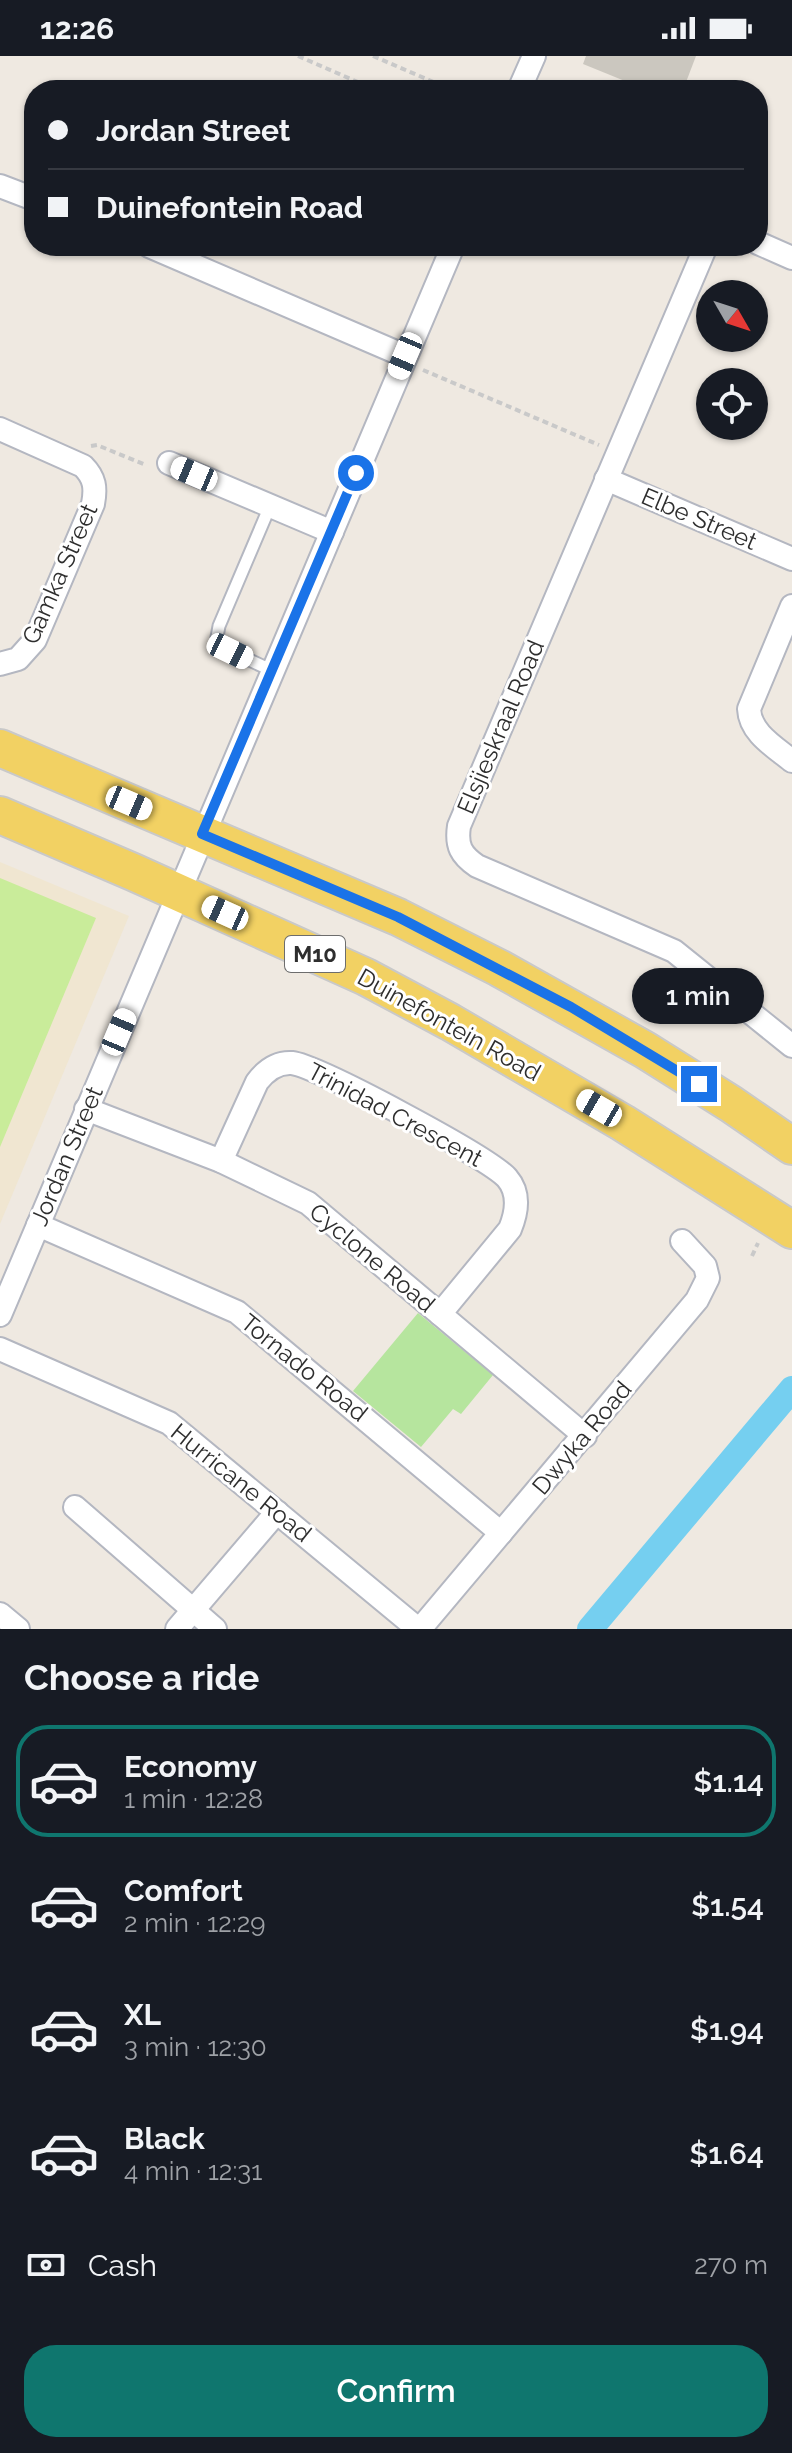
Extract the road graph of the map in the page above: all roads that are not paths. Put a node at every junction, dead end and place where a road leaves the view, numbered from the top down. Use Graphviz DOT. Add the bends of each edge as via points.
graph roads {
  1 [pos="534,56"];
  2 [pos="523,80"];
  3 [pos="0,186"];
  4 [pos="24,195"];
  5 [pos="768,247"];
  6 [pos="172,256"];
  7 [pos="449,256"];
  8 [pos="702,256"];
  9 [pos="792,258"];
  10 [pos="412,362"];
  11 [pos="0,429"];
  12 [pos="159,464"];
  13 [pos="606,479"];
  14 [pos="270,506"];
  15 [pos="332,532"];
  16 [pos="792,559"];
  17 [pos="792,606"];
  18 [pos="0,664"];
  19 [pos="273,671"];
  20 [pos="0,748"];
  21 [pos="792,761"];
  22 [pos="0,815"];
  23 [pos="202,834"];
  24 [pos="177,892"];
  25 [pos="792,1046"];
  26 [pos="86,1109"];
  27 [pos="792,1146"];
  28 [pos="221,1161"];
  29 [pos="38,1225"];
  30 [pos="776,1234"];
  31 [pos="682,1241"];
  32 [pos="440,1314"];
  33 [pos="0,1315"];
  34 [pos="0,1349"];
  35 [pos="585,1436"];
  36 [pos="75,1507"];
  37 [pos="277,1512"];
  38 [pos="501,1533"];
  39 [pos="194,1610"];
  40 [pos="0,1614"];
  41 [pos="18,1629"];
  42 [pos="177,1629"];
  43 [pos="215,1629"];
  44 [pos="419,1629"];
  1 -- 2 [label="street"];
  3 -- 4 [label="street"];
  5 -- 9 [label="street"];
  6 -- 10 [label="street"];
  7 -- 10 [label="street, Jordan Street"];
  8 -- 13 [label="street, Elsjieskraal Road"];
  10 -- 15 [label="street, Jordan Street"];
  11 -- 18 [label="street, Gamka Street" via="83,466 96,492 35,640 18,659"];
  12 -- 14 [label="street"];
  13 -- 16 [label="street, Elbe Street"];
  13 -- 25 [label="street, Elsjieskraal Road" via="459,826 460,852 477,866 674,951"];
  14 -- 15 [label="street"];
  14 -- 19 [label="lane" via="217,637 230,651"];
  15 -- 19 [label="street, Jordan Street"];
  17 -- 21 [label="street" via="749,709 754,727"];
  19 -- 23 [label="street, Jordan Street"];
  20 -- 23 [label="main road"];
  22 -- 24 [label="main road, Duinefontein Road / M10"];
  23 -- 24 [label="street, Jordan Street"];
  23 -- 27 [label="main road" via="398,917 499,968 645,1050"];
  24 -- 26 [label="street, Jordan Street"];
  24 -- 30 [label="main road, Duinefontein Road / M10" via="366,977 450,1022 623,1123"];
  26 -- 28 [label="street, Cyclone Road"];
  26 -- 29 [label="street, Jordan Street"];
  28 -- 32 [label="street, Cyclone Road" via="308,1203"];
  28 -- 32 [label="street, Trinidad Crescent" via="257,1082 276,1065 289,1063 404,1115 498,1169 514,1189 515,1217"];
  29 -- 33 [label="street, Jordan Street"];
  29 -- 38 [label="street, Tornado Road" via="237,1312"];
  31 -- 35 [label="street, Dwyka Road" via="705,1266 708,1278 703,1289"];
  32 -- 35 [label="street, Cyclone Road"];
  34 -- 37 [label="street, Hurricane Road" via="169,1423"];
  35 -- 38 [label="street, Dwyka Road"];
  36 -- 39 [label="street"];
  37 -- 39 [label="street"];
  37 -- 44 [label="street, Hurricane Road"];
  38 -- 44 [label="street, Dwyka Road"];
  39 -- 42 [label="street"];
  39 -- 43 [label="street"];
  40 -- 41 [label="street"];
}
